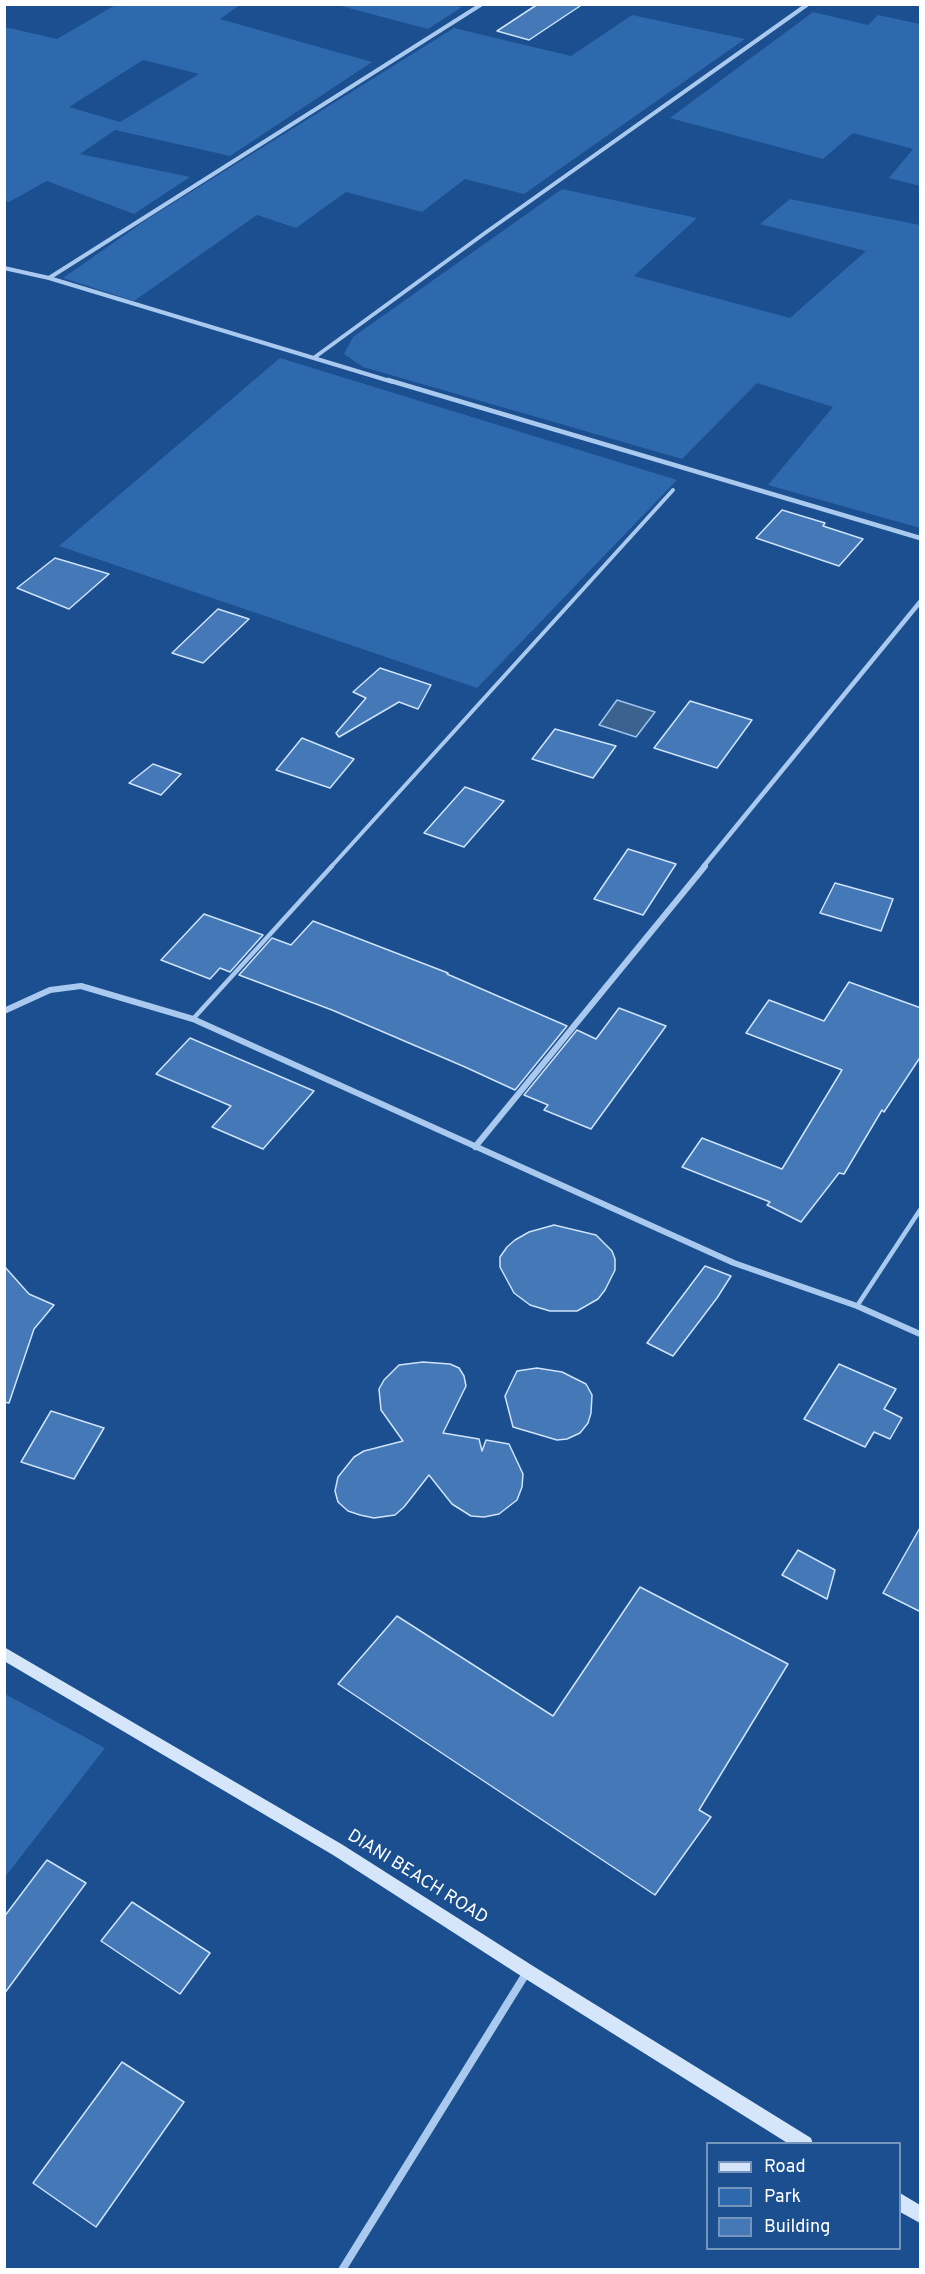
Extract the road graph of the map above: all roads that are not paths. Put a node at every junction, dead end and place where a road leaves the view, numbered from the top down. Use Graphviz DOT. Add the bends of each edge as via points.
graph roads {
  1 [pos="482,4"];
  2 [pos="808,4"];
  3 [pos="4,268"];
  4 [pos="49,278"];
  5 [pos="315,357"];
  6 [pos="674,490"];
  7 [pos="921,537"];
  8 [pos="921,602"];
  9 [pos="4,1011"];
  10 [pos="193,1019"];
  11 [pos="475,1147"];
  12 [pos="921,1210"];
  13 [pos="857,1306"];
  14 [pos="921,1334"];
  15 [pos="4,1653"];
  16 [pos="527,1971"];
  17 [pos="802,2142"];
  18 [pos="901,2203"];
  19 [pos="921,2215"];
  20 [pos="342,2270"];
  1 -- 4 [label="street"];
  2 -- 5 [label="street"];
  3 -- 4 [label="street"];
  4 -- 5 [label="street"];
  5 -- 7 [label="street"];
  6 -- 10 [label="lane"];
  8 -- 11 [label="street"];
  9 -- 10 [label="street" via="55,987 68,985"];
  10 -- 11 [label="street"];
  11 -- 13 [label="street" via="734,1263"];
  12 -- 13 [label="lane"];
  13 -- 14 [label="street"];
  15 -- 16 [label="main road, DIANI BEACH ROAD" via="338,1851"];
  16 -- 17 [label="main road, DIANI BEACH ROAD"];
  16 -- 20 [label="street"];
  18 -- 19 [label="main road"];
}
